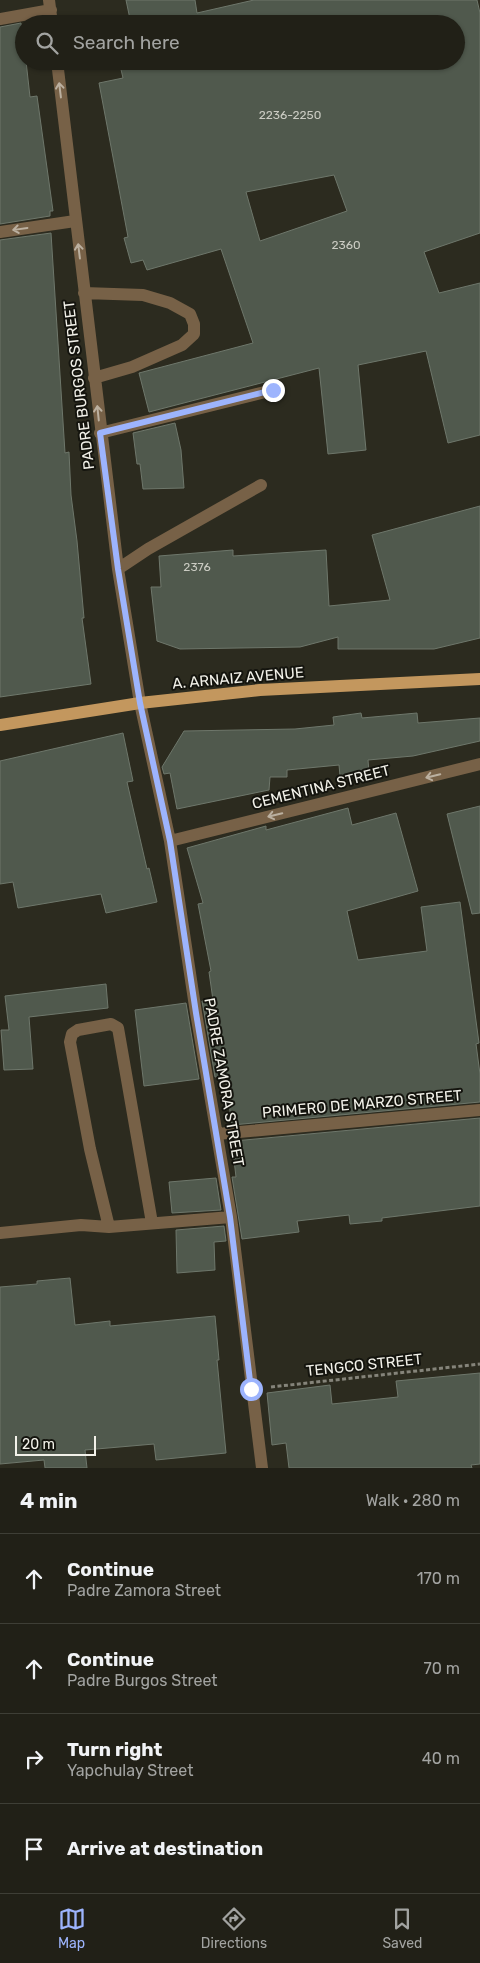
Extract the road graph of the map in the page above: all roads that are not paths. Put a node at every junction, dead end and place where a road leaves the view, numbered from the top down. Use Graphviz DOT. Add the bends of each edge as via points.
graph roads {
  1 [pos="50,5"];
  2 [pos="0,19"];
  3 [pos="58,70"];
  4 [pos="75,221"];
  5 [pos="0,232"];
  6 [pos="84,293"];
  7 [pos="94,378"];
  8 [pos="273,390"];
  9 [pos="100,433"];
  10 [pos="261,485"];
  11 [pos="118,569"];
  12 [pos="480,678"];
  13 [pos="140,703"];
  14 [pos="0,725"];
  15 [pos="480,764"];
  16 [pos="170,841"];
  17 [pos="480,1110"];
  18 [pos="217,1134"];
  19 [pos="230,1217"];
  20 [pos="152,1223"];
  21 [pos="109,1228"];
  22 [pos="0,1232"];
  23 [pos="262,1468"];
  1 -- 2 [label="street"];
  4 -- 3 [label="street, PADRE BURGOS STREET, one-way"];
  4 -- 5 [label="street, one-way"];
  6 -- 4 [label="street, PADRE BURGOS STREET, one-way"];
  6 -- 7 [label="street, PADRE BURGOS STREET"];
  6 -- 7 [label="street" via="143,295 170,303 190,314 194,324 194,334 182,345 132,367"];
  9 -- 7 [label="street, PADRE BURGOS STREET, one-way"];
  8 -- 9 [label="street"];
  9 -- 11 [label="street, PADRE BURGOS STREET"];
  10 -- 11 [label="street"];
  11 -- 13 [label="street, PADRE BURGOS STREET"];
  12 -- 13 [label="main road, A. ARNAIZ AVENUE" via="260,690"];
  13 -- 14 [label="main road, A. ARNAIZ AVENUE"];
  13 -- 16 [label="street, PADRE ZAMORA STREET"];
  15 -- 16 [label="street, CEMENTINA STREET, one-way"];
  16 -- 18 [label="street, PADRE ZAMORA STREET"];
  17 -- 18 [label="street, PRIMERO DE MARZO STREET"];
  18 -- 19 [label="street, PADRE ZAMORA STREET"];
  19 -- 20 [label="street"];
  19 -- 23 [label="street, PADRE ZAMORA STREET"];
  20 -- 21 [label="street"];
  20 -- 21 [label="street" via="118,1028 111,1024 78,1030 72,1034 70,1042"];
  21 -- 22 [label="street" via="82,1225"];
}
